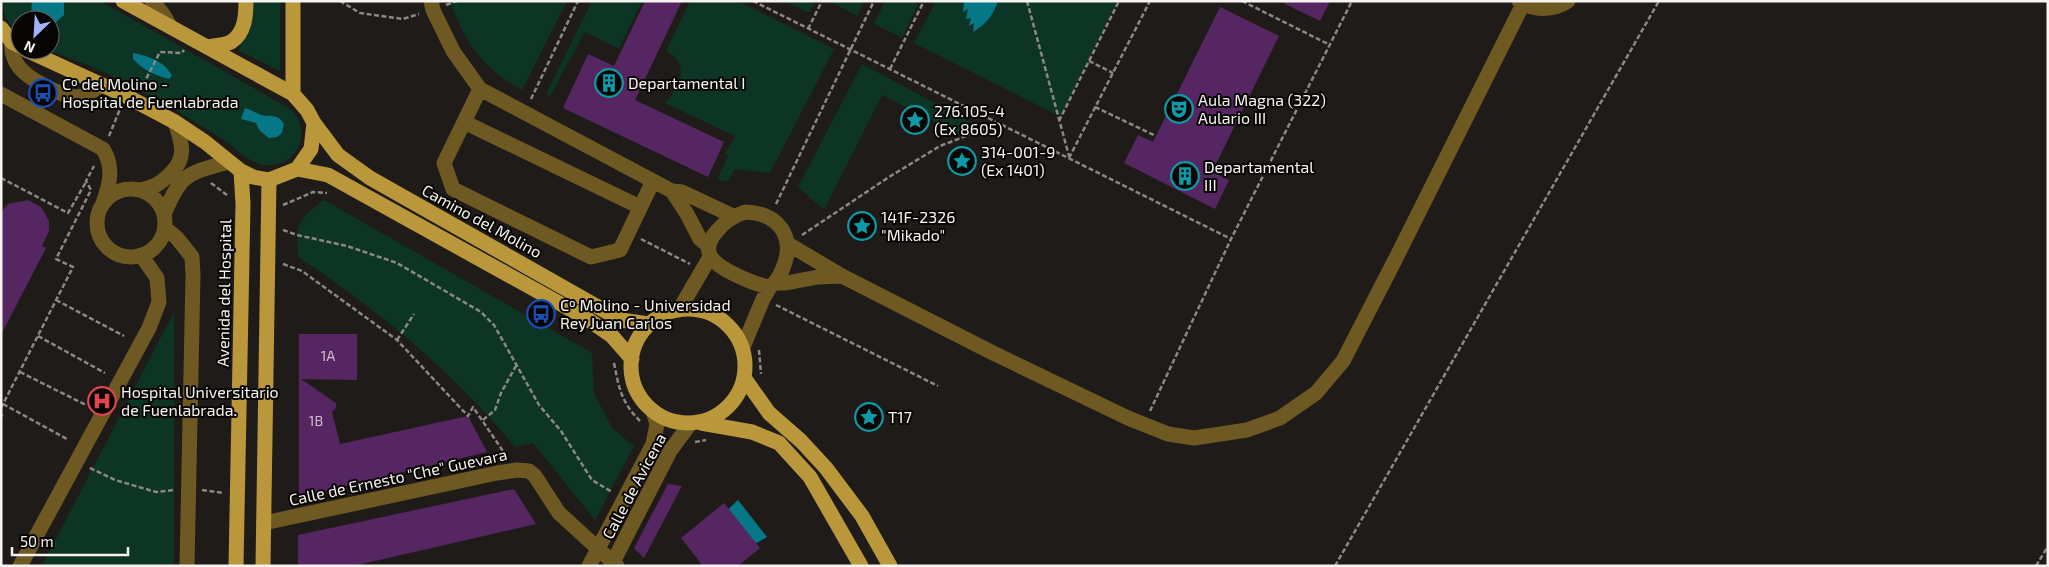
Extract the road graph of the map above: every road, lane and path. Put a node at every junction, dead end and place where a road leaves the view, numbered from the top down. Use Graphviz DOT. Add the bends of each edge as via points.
graph roads {
  1 [pos="123,1"];
  2 [pos="152,1"];
  3 [pos="246,1"];
  4 [pos="293,1"];
  5 [pos="340,1"];
  6 [pos="457,1"];
  7 [pos="578,1"];
  8 [pos="753,1"];
  9 [pos="874,1"];
  10 [pos="924,1"];
  11 [pos="1027,1"];
  12 [pos="1118,1"];
  13 [pos="1150,1"];
  14 [pos="1242,1"];
  15 [pos="1352,1"];
  16 [pos="1568,1"];
  17 [pos="1659,1"];
  18 [pos="821,2"];
  19 [pos="1521,3"];
  20 [pos="432,6"];
  21 [pos="170,26"];
  22 [pos="1,28"];
  23 [pos="808,29"];
  24 [pos="10,38"];
  25 [pos="1330,45"];
  26 [pos="207,47"];
  27 [pos="850,50"];
  28 [pos="160,52"];
  29 [pos="16,60"];
  30 [pos="48,60"];
  31 [pos="1089,61"];
  32 [pos="890,70"];
  33 [pos="1113,73"];
  34 [pos="145,81"];
  35 [pos="102,85"];
  36 [pos="480,89"];
  37 [pos="1,94"];
  38 [pos="292,94"];
  39 [pos="112,104"];
  40 [pos="1095,107"];
  41 [pos="128,112"];
  42 [pos="524,113"];
  43 [pos="1060,121"];
  44 [pos="175,122"];
  45 [pos="464,122"];
  46 [pos="314,123"];
  47 [pos="1000,124"];
  48 [pos="1156,136"];
  49 [pos="1070,158"];
  50 [pos="228,162"];
  51 [pos="297,169"];
  52 [pos="241,171"];
  53 [pos="188,174"];
  54 [pos="1,178"];
  55 [pos="269,180"];
  56 [pos="86,181"];
  57 [pos="653,181"];
  58 [pos="141,190"];
  59 [pos="672,191"];
  60 [pos="330,193"];
  61 [pos="103,203"];
  62 [pos="243,204"];
  63 [pos="640,208"];
  64 [pos="733,216"];
  65 [pos="269,217"];
  66 [pos="770,217"];
  67 [pos="165,221"];
  68 [pos="628,233"];
  69 [pos="1231,239"];
  70 [pos="788,244"];
  71 [pos="141,255"];
  72 [pos="707,258"];
  73 [pos="268,259"];
  74 [pos="73,267"];
  75 [pos="842,276"];
  76 [pos="770,290"];
  77 [pos="56,300"];
  78 [pos="680,310"];
  79 [pos="414,314"];
  80 [pos="649,324"];
  81 [pos="38,336"];
  82 [pos="124,336"];
  83 [pos="397,340"];
  84 [pos="743,347"];
  85 [pos="614,358"];
  86 [pos="632,359"];
  87 [pos="517,364"];
  88 [pos="20,372"];
  89 [pos="105,372"];
  90 [pos="744,379"];
  91 [pos="938,386"];
  92 [pos="2,406"];
  93 [pos="86,406"];
  94 [pos="653,411"];
  95 [pos="483,420"];
  96 [pos="695,423"];
  97 [pos="1144,424"];
  98 [pos="655,432"];
  99 [pos="67,439"];
  100 [pos="677,440"];
  101 [pos="708,440"];
  102 [pos="81,454"];
  103 [pos="517,470"];
  104 [pos="189,488"];
  105 [pos="238,494"];
  106 [pos="625,498"];
  107 [pos="264,523"];
  108 [pos="2048,546"];
  109 [pos="598,550"];
  110 [pos="613,565"];
  111 [pos="20,566"];
  112 [pos="188,566"];
  113 [pos="236,566"];
  114 [pos="264,566"];
  115 [pos="590,566"];
  116 [pos="861,566"];
  117 [pos="890,566"];
  118 [pos="1335,566"];
  119 [pos="2036,566"];
  1 -- 21 [label="main road, Camino del Molino"];
  2 -- 21 [label="street"];
  3 -- 26 [label="main road" via="246,18 241,32 231,42"];
  4 -- 38 [label="main road"];
  5 -- 20 [label="path" via="360,13 403,19"];
  6 -- 20 [label="path"];
  7 -- 42 [label="path"];
  8 -- 23 [label="path"];
  9 -- 27 [label="path"];
  10 -- 32 [label="path"];
  11 -- 43 [label="path"];
  12 -- 31 [label="path"];
  13 -- 33 [label="path"];
  14 -- 25 [label="path"];
  15 -- 25 [label="path"];
  16 -- 19 [label="street" via="1550,9"];
  17 -- 118 [label="path"];
  18 -- 23 [label="path"];
  19 -- 97 [label="street" via="1343,361 1316,393 1280,418 1248,430 1194,438 1168,434"];
  20 -- 36 [label="street" via="453,51"];
  21 -- 26 [label="main road, Camino del Molino"];
  22 -- 24 [label="main road"];
  23 -- 27 [label="path"];
  25 -- 69 [label="path"];
  26 -- 38 [label="main road, Camino del Molino"];
  27 -- 32 [label="path"];
  27 -- 66 [label="path"];
  28 -- 34 [label="path"];
  29 -- 35 [label="street" via="23,72 65,94 78,97"];
  30 -- 35 [label="main road"];
  31 -- 33 [label="path"];
  31 -- 43 [label="path"];
  32 -- 47 [label="path"];
  33 -- 40 [label="path"];
  35 -- 44 [label="main road"];
  36 -- 42 [label="street"];
  36 -- 45 [label="street"];
  37 -- 61 [label="street" via="103,149 111,169"];
  38 -- 46 [label="main road, Camino del Molino"];
  39 -- 41 [label="path"];
  40 -- 48 [label="path"];
  40 -- 49 [label="path"];
  42 -- 57 [label="street"];
  43 -- 49 [label="path"];
  44 -- 50 [label="main road"];
  44 -- 58 [label="street" via="181,144 179,166 158,186"];
  45 -- 63 [label="street"];
  45 -- 68 [label="street" via="444,163 453,189 592,257 620,250"];
  46 -- 51 [label="main road" via="311,150"];
  46 -- 80 [label="main road, Camino del Molino" via="338,155 370,178 621,320"];
  47 -- 49 [label="path"];
  47 -- 70 [label="path" via="940,146"];
  49 -- 69 [label="path"];
  50 -- 52 [label="main road"];
  50 -- 53 [label="street"];
  51 -- 55 [label="main road"];
  51 -- 86 [label="main road, Camino del Molino" via="328,175 551,298 612,336"];
  52 -- 55 [label="main road"];
  52 -- 62 [label="main road, Avenida del Hospital"];
  53 -- 62 [label="path" via="193,180 213,184"];
  53 -- 67 [label="street" via="173,194"];
  54 -- 56 [label="path" via="68,213"];
  55 -- 65 [label="main road"];
  57 -- 59 [label="street"];
  57 -- 63 [label="street"];
  58 -- 61 [label="street" via="127,189"];
  58 -- 67 [label="street" via="152,195 159,204"];
  59 -- 64 [label="street" via="682,192"];
  59 -- 72 [label="street" via="688,214"];
  60 -- 65 [label="path" via="313,192"];
  61 -- 71 [label="street" via="98,216 98,230 104,242 114,252 127,256"];
  62 -- 105 [label="main road, Avenida del Hospital"];
  63 -- 68 [label="street"];
  64 -- 66 [label="street" via="758,212"];
  64 -- 72 [label="street" via="711,238"];
  65 -- 73 [label="main road"];
  65 -- 87 [label="path" via="297,235 347,246 397,263 481,312 494,325"];
  66 -- 70 [label="street" via="782,229"];
  67 -- 71 [label="street" via="160,240"];
  67 -- 104 [label="street" via="192,257"];
  68 -- 72 [label="path"];
  69 -- 97 [label="path"];
  70 -- 75 [label="street"];
  70 -- 76 [label="street" via="787,255"];
  71 -- 102 [label="street" via="156,278 159,302 149,328"];
  72 -- 76 [label="street"];
  72 -- 78 [label="street"];
  73 -- 83 [label="path" via="302,271"];
  73 -- 107 [label="main road"];
  74 -- 77 [label="path"];
  75 -- 76 [label="street" via="786,283"];
  75 -- 97 [label="street" via="993,353"];
  76 -- 84 [label="street"];
  76 -- 91 [label="path"];
  77 -- 81 [label="path"];
  77 -- 82 [label="path"];
  78 -- 80 [label="main road" via="658,317"];
  78 -- 84 [label="main road" via="693,309 718,317 728,325"];
  79 -- 83 [label="path"];
  80 -- 86 [label="main road" via="637,340"];
  81 -- 88 [label="path"];
  81 -- 89 [label="path"];
  83 -- 95 [label="path" via="468,416 473,407"];
  84 -- 90 [label="main road"];
  85 -- 98 [label="path" via="627,408"];
  86 -- 94 [label="main road" via="631,374 635,388"];
  87 -- 95 [label="path" via="495,410"];
  87 -- 106 [label="path" via="539,405 592,480"];
  88 -- 92 [label="path"];
  88 -- 93 [label="path"];
  90 -- 96 [label="main road" via="739,394 728,407 715,417"];
  90 -- 117 [label="main road" via="769,413 826,468 862,516"];
  92 -- 99 [label="path"];
  94 -- 96 [label="main road" via="676,422"];
  94 -- 98 [label="street"];
  95 -- 103 [label="path"];
  96 -- 100 [label="street, Calle de Avicena"];
  96 -- 116 [label="main road" via="752,432 779,443 810,477"];
  98 -- 106 [label="street" via="653,444"];
  100 -- 101 [label="path"];
  100 -- 110 [label="street, Calle de Avicena"];
  102 -- 104 [label="path" via="88,467 115,480 156,492"];
  102 -- 111 [label="street"];
  103 -- 107 [label="street, Calle de Ernesto \"Che\" Guevara"];
  103 -- 109 [label="street, Calle de Ernesto \"Che\" Guevara" via="528,471 535,476 559,513"];
  104 -- 105 [label="path"];
  104 -- 112 [label="street"];
  105 -- 113 [label="main road, Avenida del Hospital"];
  106 -- 109 [label="street"];
  107 -- 114 [label="main road"];
  108 -- 119 [label="path"];
  109 -- 110 [label="street, Calle de Ernesto \"Che\" Guevara"];
  109 -- 115 [label="street"];
}
